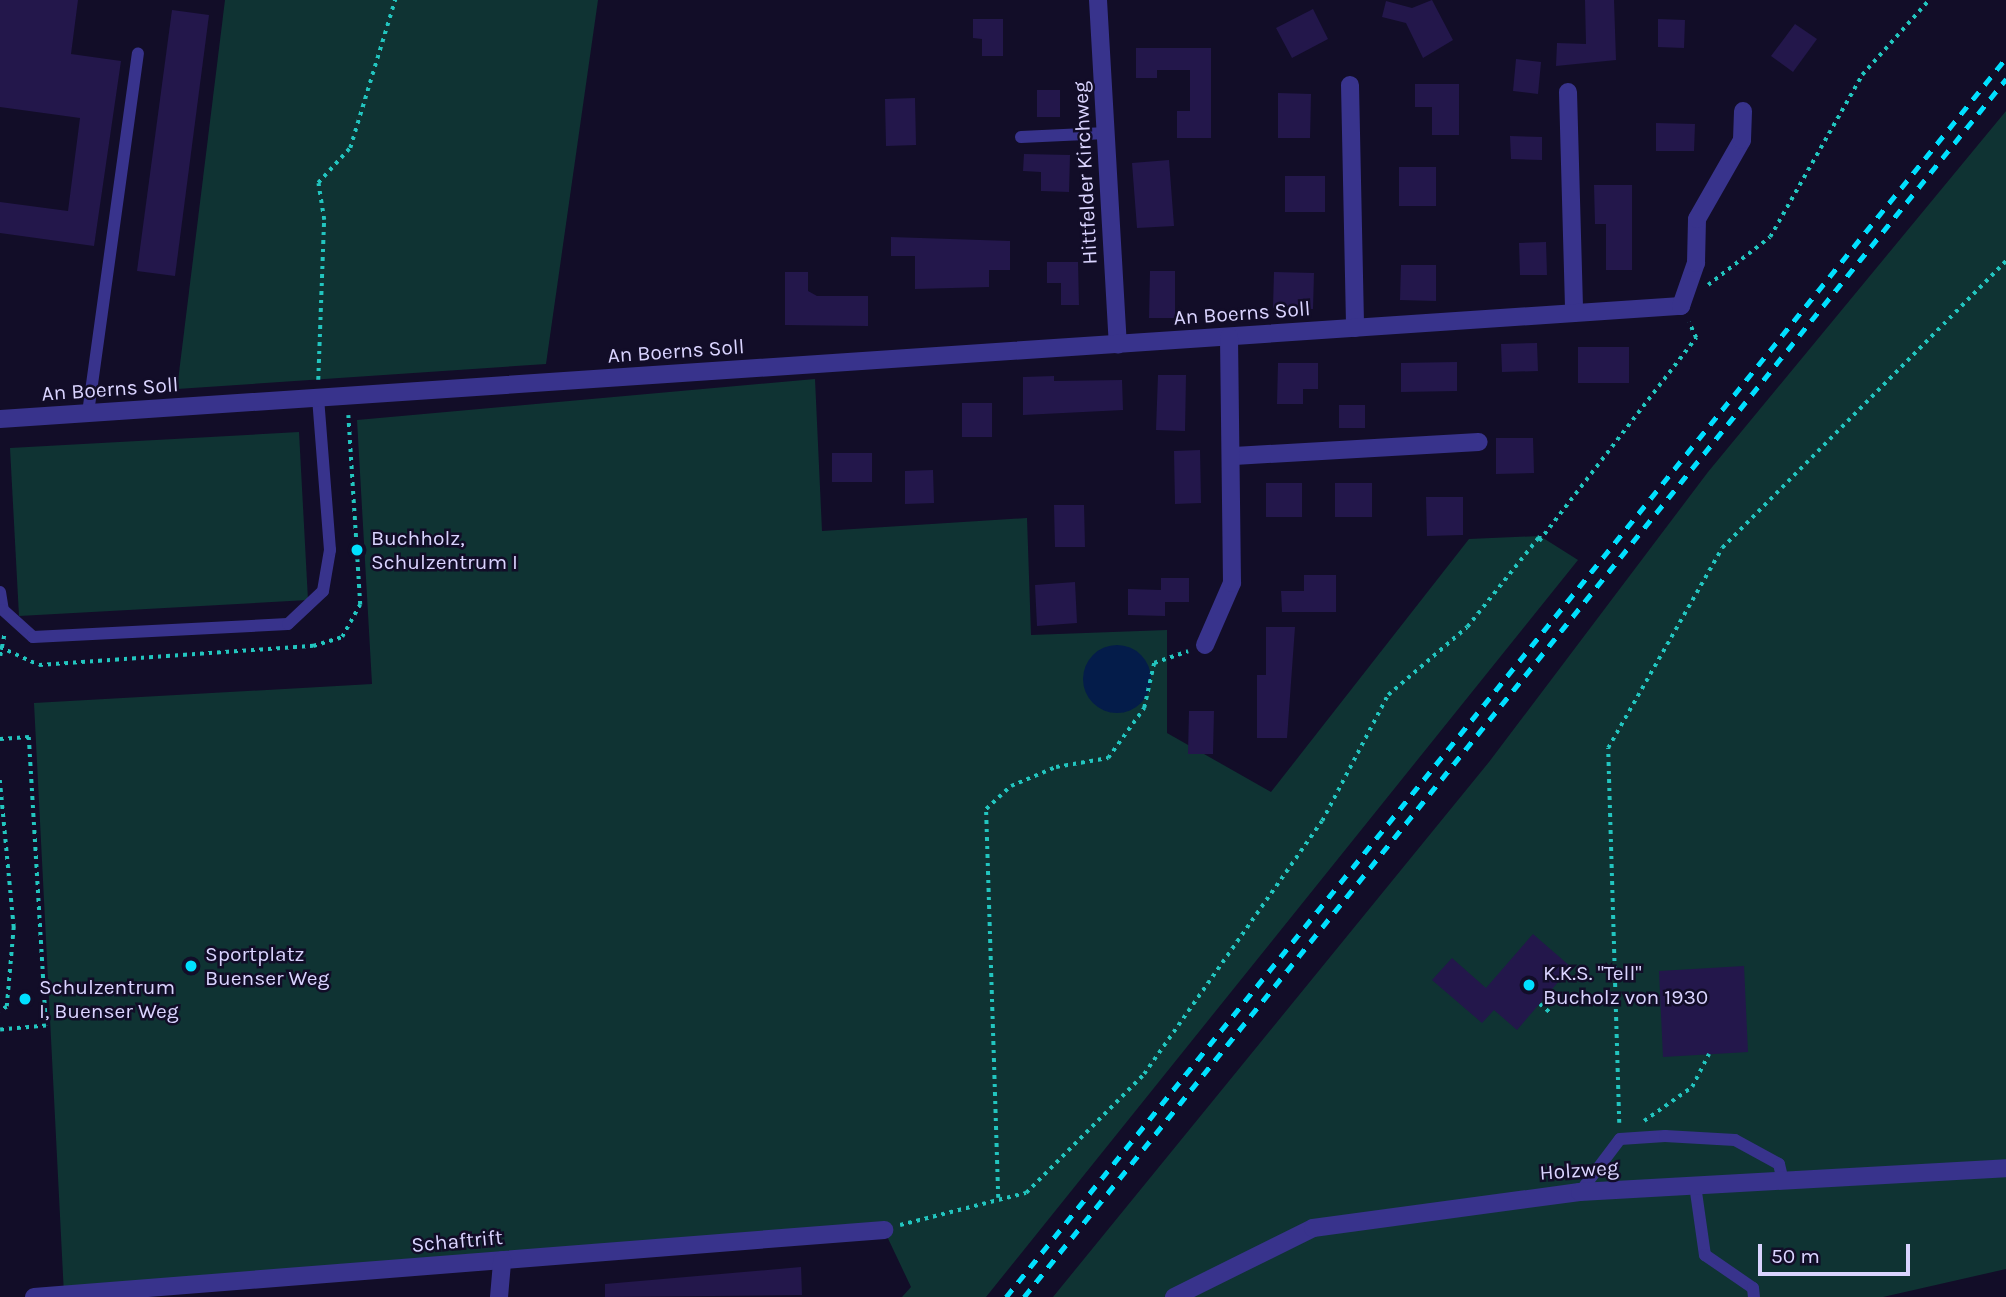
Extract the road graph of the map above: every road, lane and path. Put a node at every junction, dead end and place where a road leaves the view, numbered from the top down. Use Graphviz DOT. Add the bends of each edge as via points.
graph roads {
  1 [pos="395,0"];
  2 [pos="1098,0"];
  3 [pos="1928,0"];
  4 [pos="138,53"];
  5 [pos="1350,85"];
  6 [pos="1568,92"];
  7 [pos="1743,111"];
  8 [pos="1105,133"];
  9 [pos="1021,137"];
  10 [pos="2006,261"];
  11 [pos="1681,306"];
  12 [pos="1574,313"];
  13 [pos="1355,328"];
  14 [pos="1229,337"];
  15 [pos="1118,344"];
  16 [pos="347,397"];
  17 [pos="318,399"];
  18 [pos="88,413"];
  19 [pos="0,419"];
  20 [pos="1479,442"];
  21 [pos="1234,456"];
  22 [pos="0,592"];
  23 [pos="1205,645"];
  24 [pos="0,647"];
  25 [pos="0,739"];
  26 [pos="0,780"];
  27 [pos="1540,1003"];
  28 [pos="0,1011"];
  29 [pos="1552,1014"];
  30 [pos="0,1030"];
  31 [pos="1709,1054"];
  32 [pos="1620,1139"];
  33 [pos="2006,1168"];
  34 [pos="1783,1181"];
  35 [pos="1695,1185"];
  36 [pos="1580,1192"];
  37 [pos="998,1198"];
  38 [pos="884,1230"];
  39 [pos="502,1260"];
  40 [pos="34,1297"];
  41 [pos="499,1297"];
  42 [pos="1174,1297"];
  43 [pos="1754,1297"];
  1 -- 17 [label="path" via="350,148 318,183 324,220"];
  2 -- 8 [label="street, Hittfelder Kirchweg"];
  3 -- 11 [label="path" via="1862,75 1770,237"];
  4 -- 18 [label="lane"];
  5 -- 13 [label="street"];
  6 -- 12 [label="street"];
  7 -- 11 [label="street" via="1742,140 1697,219 1696,263"];
  8 -- 9 [label="lane"];
  8 -- 15 [label="street, Hittfelder Kirchweg"];
  10 -- 32 [label="path" via="1722,548 1608,748 1609,907"];
  11 -- 12 [label="street, An Boerns Soll"];
  11 -- 37 [label="path" via="1696,338 1467,627 1388,695 1322,821 1144,1074 1026,1193"];
  12 -- 13 [label="street, An Boerns Soll"];
  13 -- 14 [label="street, An Boerns Soll"];
  14 -- 15 [label="street, An Boerns Soll"];
  14 -- 21 [label="street"];
  15 -- 16 [label="street, An Boerns Soll"];
  16 -- 17 [label="street, An Boerns Soll"];
  16 -- 24 [label="path" via="360,605 342,637 313,646 39,665"];
  17 -- 18 [label="street, An Boerns Soll"];
  17 -- 22 [label="lane" via="330,550 323,591 288,624 33,637 3,610"];
  18 -- 19 [label="street, An Boerns Soll"];
  20 -- 21 [label="street"];
  21 -- 23 [label="street" via="1232,583"];
  23 -- 37 [label="path" via="1154,663 1144,708 1108,758 1056,767 1011,786 986,809"];
  25 -- 30 [label="path" via="29,737 46,1026"];
  26 -- 28 [label="path" via="14,927 7,1007"];
  27 -- 29 [label="path"];
  31 -- 32 [label="path" via="1692,1087"];
  32 -- 34 [label="lane" via="1735,1140 1779,1164"];
  32 -- 36 [label="lane"];
  33 -- 34 [label="street, Holzweg"];
  34 -- 35 [label="street, Holzweg"];
  35 -- 36 [label="street, Holzweg"];
  35 -- 43 [label="lane" via="1705,1255 1753,1288"];
  36 -- 42 [label="street, Holzweg" via="1313,1227"];
  37 -- 38 [label="path"];
  38 -- 39 [label="street, Schaftrift"];
  39 -- 40 [label="street, Schaftrift"];
  39 -- 41 [label="street"];
}
